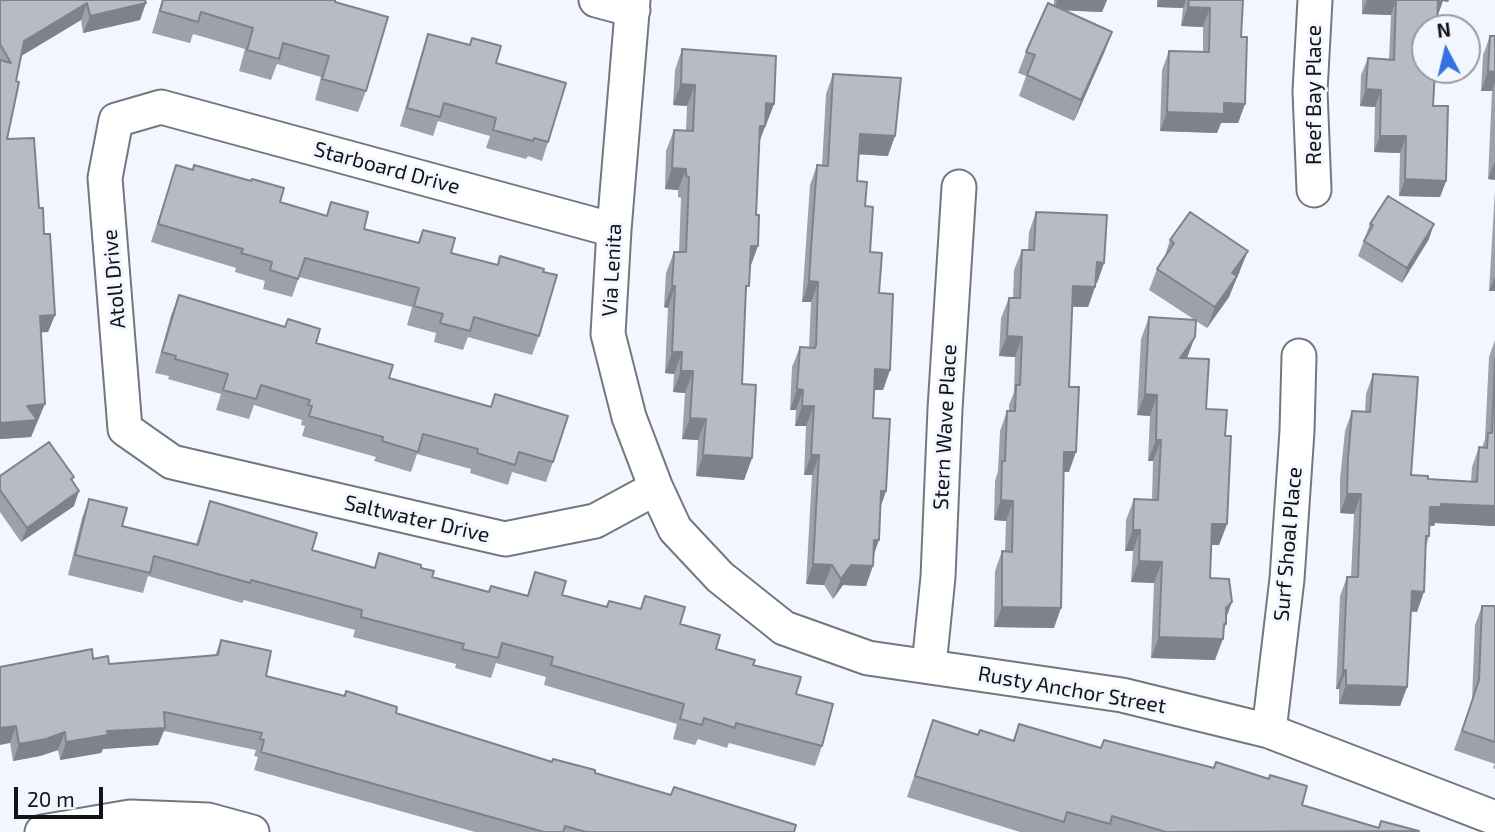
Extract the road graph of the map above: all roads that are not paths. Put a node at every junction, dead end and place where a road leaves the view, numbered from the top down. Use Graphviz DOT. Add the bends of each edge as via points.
graph roads {
  1 [pos="596,0"];
  2 [pos="1315,0"];
  3 [pos="633,5"];
  4 [pos="161,107"];
  5 [pos="960,187"];
  6 [pos="1314,190"];
  7 [pos="614,229"];
  8 [pos="1299,356"];
  9 [pos="172,462"];
  10 [pos="656,488"];
  11 [pos="675,529"];
  12 [pos="929,666"];
  13 [pos="1269,732"];
  14 [pos="1495,818"];
  15 [pos="41,832"];
  16 [pos="252,832"];
  1 -- 3 [label="street"];
  2 -- 6 [label="street, Reef Bay Place" via="1310,91"];
  3 -- 7 [label="street, Via Lenita"];
  4 -- 7 [label="street, Starboard Drive"];
  4 -- 9 [label="street, Atoll Drive" via="116,120 105,178 125,429"];
  5 -- 12 [label="street, Stern Wave Place" via="944,409 939,577"];
  7 -- 10 [label="street, Via Lenita" via="608,334 629,417"];
  8 -- 13 [label="street, Surf Shoal Place" via="1287,579"];
  9 -- 10 [label="street, Saltwater Drive" via="505,539 596,521"];
  10 -- 11 [label="street, Via Lenita"];
  11 -- 12 [label="street, Rusty Anchor Street" via="720,577 784,628 868,658"];
  12 -- 13 [label="street, Rusty Anchor Street" via="1122,695"];
  13 -- 14 [label="street, Rusty Anchor Street"];
  15 -- 16 [label="street" via="130,817 208,820"];
}
